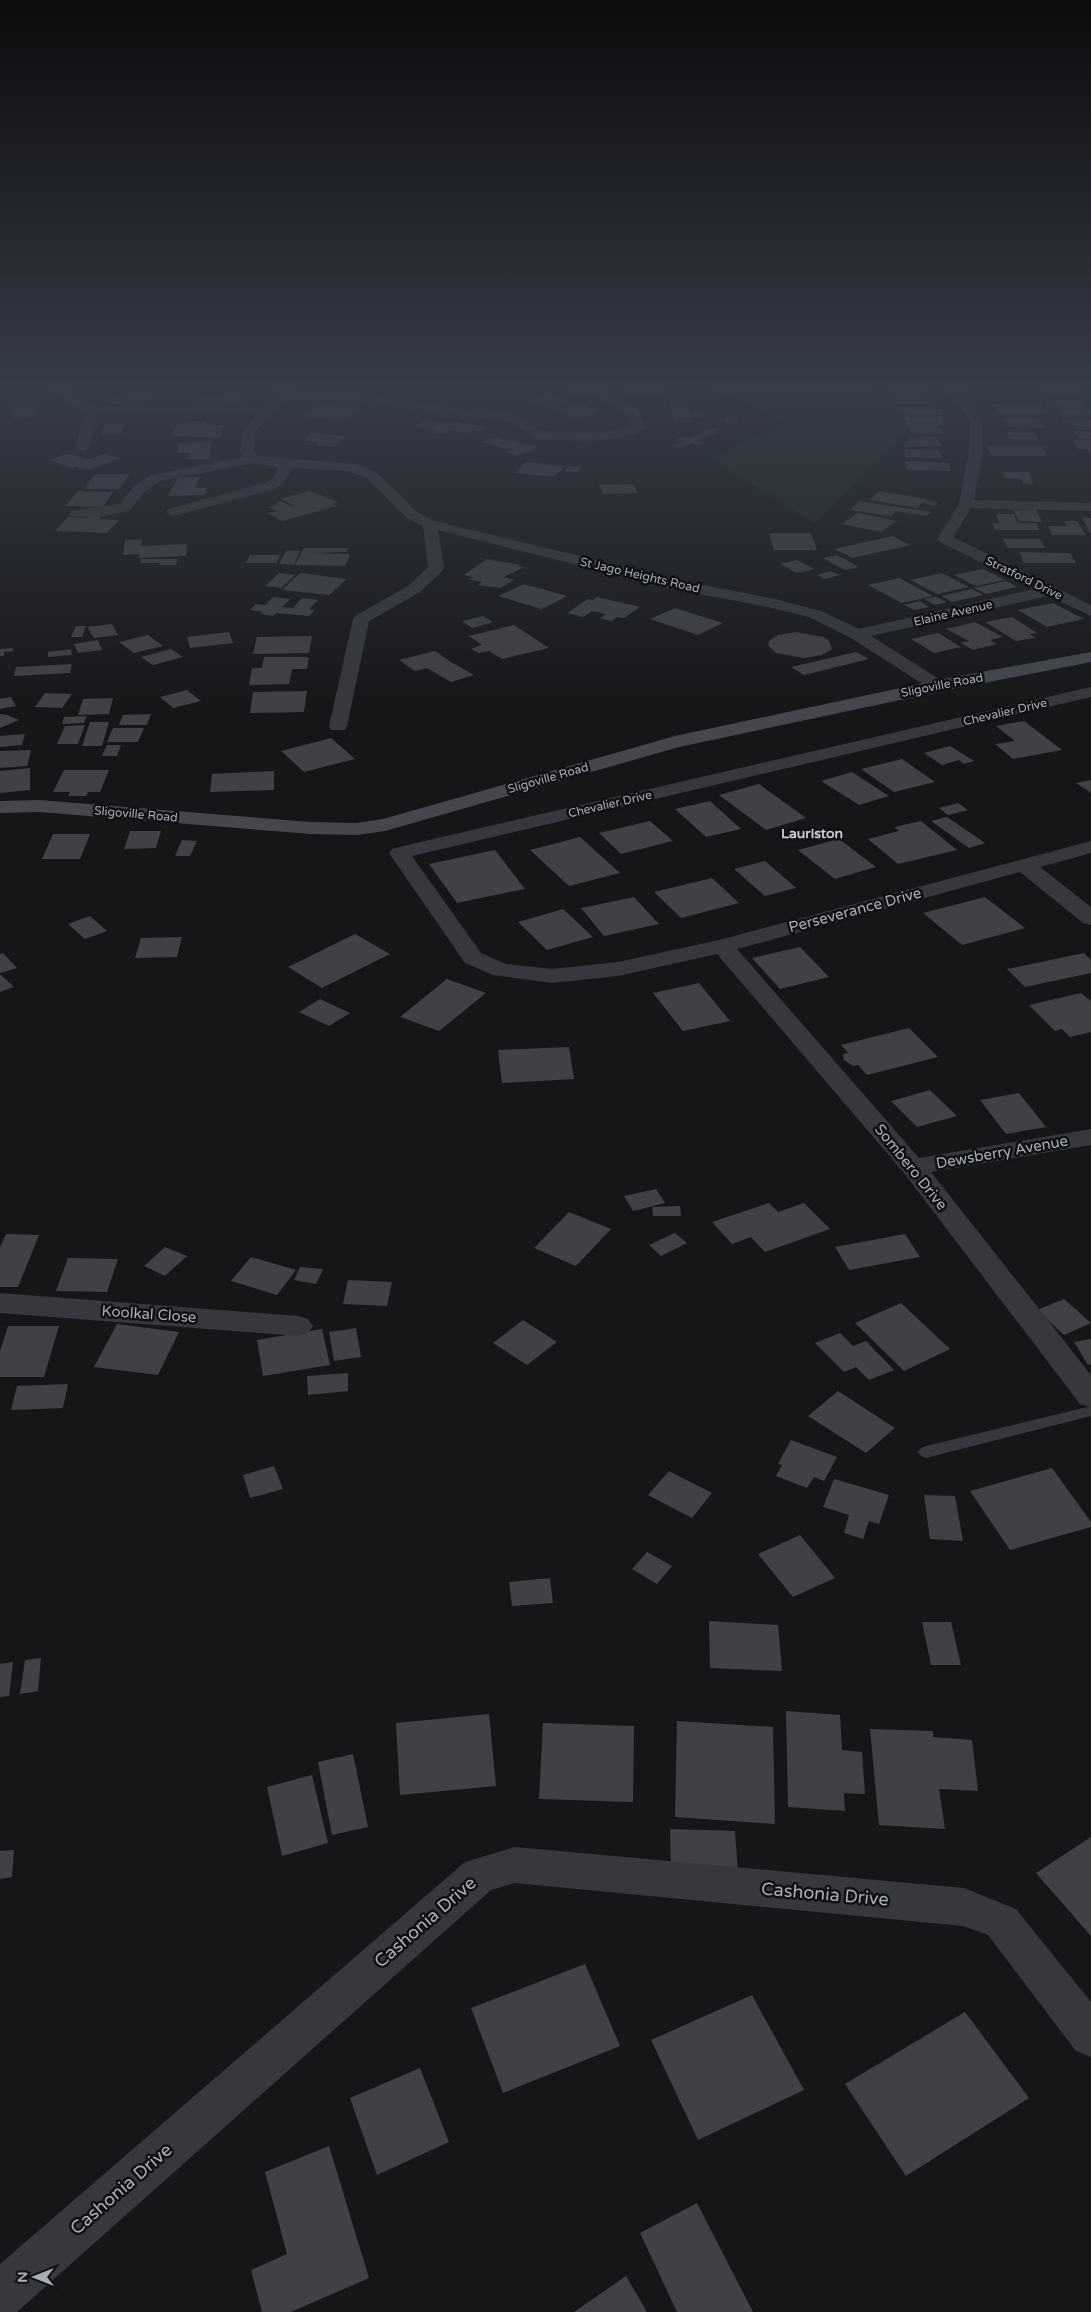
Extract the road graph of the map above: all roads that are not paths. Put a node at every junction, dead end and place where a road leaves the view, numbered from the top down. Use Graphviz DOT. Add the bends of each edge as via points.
graph roads {
  1 [pos="134,496"];
  2 [pos="233,496"];
  3 [pos="392,496"];
  4 [pos="968,496"];
  5 [pos="966,504"];
  6 [pos="1091,507"];
  7 [pos="173,512"];
  8 [pos="76,514"];
  9 [pos="430,524"];
  10 [pos="1050,591"];
  11 [pos="1091,611"];
  12 [pos="857,634"];
  13 [pos="1088,659"];
  14 [pos="938,686"];
  15 [pos="1091,692"];
  16 [pos="338,726"];
  17 [pos="0,807"];
  18 [pos="1091,847"];
  19 [pos="1024,865"];
  20 [pos="1091,918"];
  21 [pos="722,946"];
  22 [pos="618,969"];
  23 [pos="1091,1137"];
  24 [pos="913,1167"];
  25 [pos="0,1303"];
  26 [pos="298,1326"];
  27 [pos="1091,1396"];
  28 [pos="1091,1411"];
  29 [pos="926,1452"];
  30 [pos="1091,2036"];
  31 [pos="0,2295"];
  1 -- 8 [label="street, St Jago Heights Road" via="125,507"];
  2 -- 7 [label="street"];
  3 -- 9 [label="street, St Jago Heights Road" via="412,515"];
  4 -- 5 [label="street, Stratford Drive"];
  5 -- 6 [label="street"];
  5 -- 10 [label="street, Stratford Drive" via="945,539"];
  9 -- 12 [label="street, St Jago Heights Road" via="678,585 769,602 815,614"];
  9 -- 16 [label="street" via="436,568 414,589 361,619"];
  10 -- 11 [label="street, Stratford Drive"];
  10 -- 12 [label="street, Elaine Avenue"];
  12 -- 14 [label="street, St Jago Heights Road"];
  13 -- 14 [label="street, Sligoville Road"];
  14 -- 17 [label="street, Sligoville Road" via="675,742 385,825 357,829 39,806"];
  15 -- 22 [label="street, Chevalier Drive" via="399,853 473,958 501,970 552,976"];
  18 -- 19 [label="street, Perseverance Drive"];
  19 -- 20 [label="street"];
  19 -- 21 [label="street, Perseverance Drive"];
  21 -- 22 [label="street, Perseverance Drive"];
  21 -- 24 [label="street, Sombero Drive"];
  23 -- 24 [label="street, Dewsberry Avenue"];
  24 -- 27 [label="street, Sombero Drive"];
  25 -- 26 [label="street, Koolkal Close"];
  28 -- 29 [label="lane"];
  30 -- 31 [label="street, Cashonia Drive" via="1002,1922 964,1907 515,1865 479,1874"];
}
